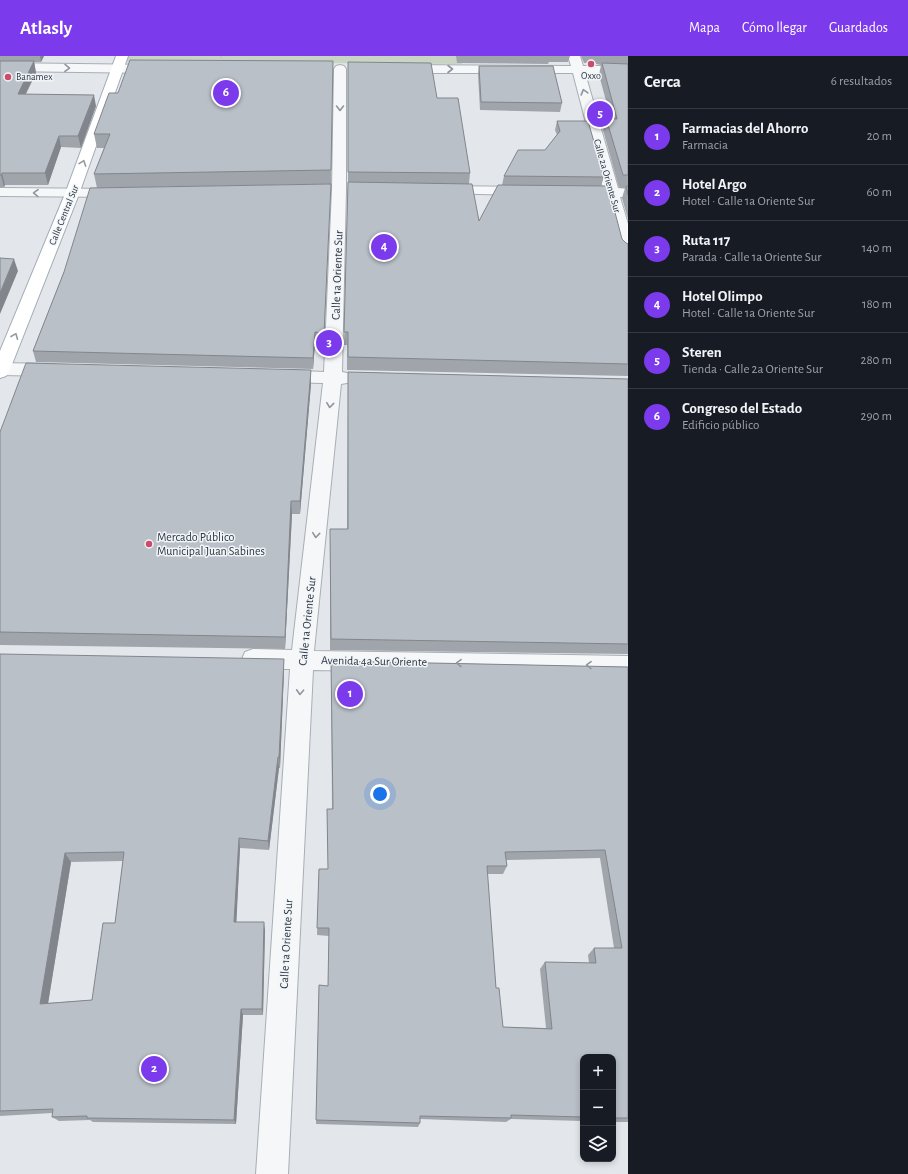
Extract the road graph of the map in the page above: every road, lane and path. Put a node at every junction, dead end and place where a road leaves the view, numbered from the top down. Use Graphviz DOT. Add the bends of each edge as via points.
graph roads {
  1 [pos="221,56"];
  2 [pos="120,62"];
  3 [pos="576,62"];
  4 [pos="0,68"];
  5 [pos="173,69"];
  6 [pos="220,69"];
  7 [pos="339,69"];
  8 [pos="388,69"];
  9 [pos="628,70"];
  10 [pos="433,190"];
  11 [pos="0,192"];
  12 [pos="542,192"];
  13 [pos="565,192"];
  14 [pos="135,193"];
  15 [pos="612,193"];
  16 [pos="628,193"];
  17 [pos="72,194"];
  18 [pos="628,251"];
  19 [pos="0,370"];
  20 [pos="72,371"];
  21 [pos="262,376"];
  22 [pos="333,377"];
  23 [pos="365,378"];
  24 [pos="230,659"];
  25 [pos="302,660"];
  26 [pos="628,666"];
  27 [pos="272,1174"];
  1 -- 6 [label="path"];
  4 -- 2 [label="street, one-way"];
  2 -- 5 [label="street"];
  17 -- 2 [label="main road, Calle Central Sur, one-way"];
  8 -- 3 [label="street, one-way"];
  3 -- 9 [label="street"];
  15 -- 3 [label="street, Calle 2a Oriente Sur, one-way"];
  7 -- 22 [label="street, Calle 1a Oriente Sur, one-way" via="339,189"];
  10 -- 12 [label="street"];
  17 -- 11 [label="street, one-way"];
  13 -- 15 [label="street"];
  14 -- 17 [label="street"];
  15 -- 16 [label="street"];
  15 -- 18 [label="street, Calle 2a Oriente Sur"];
  19 -- 17 [label="main road, Calle Central Sur, one-way"];
  19 -- 20 [label="street"];
  21 -- 22 [label="street"];
  22 -- 23 [label="street"];
  22 -- 25 [label="street, Calle 1a Oriente Sur, one-way"];
  24 -- 25 [label="street, Avenida 4a Sur Oriente"];
  26 -- 25 [label="street, Avenida 4a Sur Oriente, one-way"];
  25 -- 27 [label="street, Calle 1a Oriente Sur, one-way"];
}
